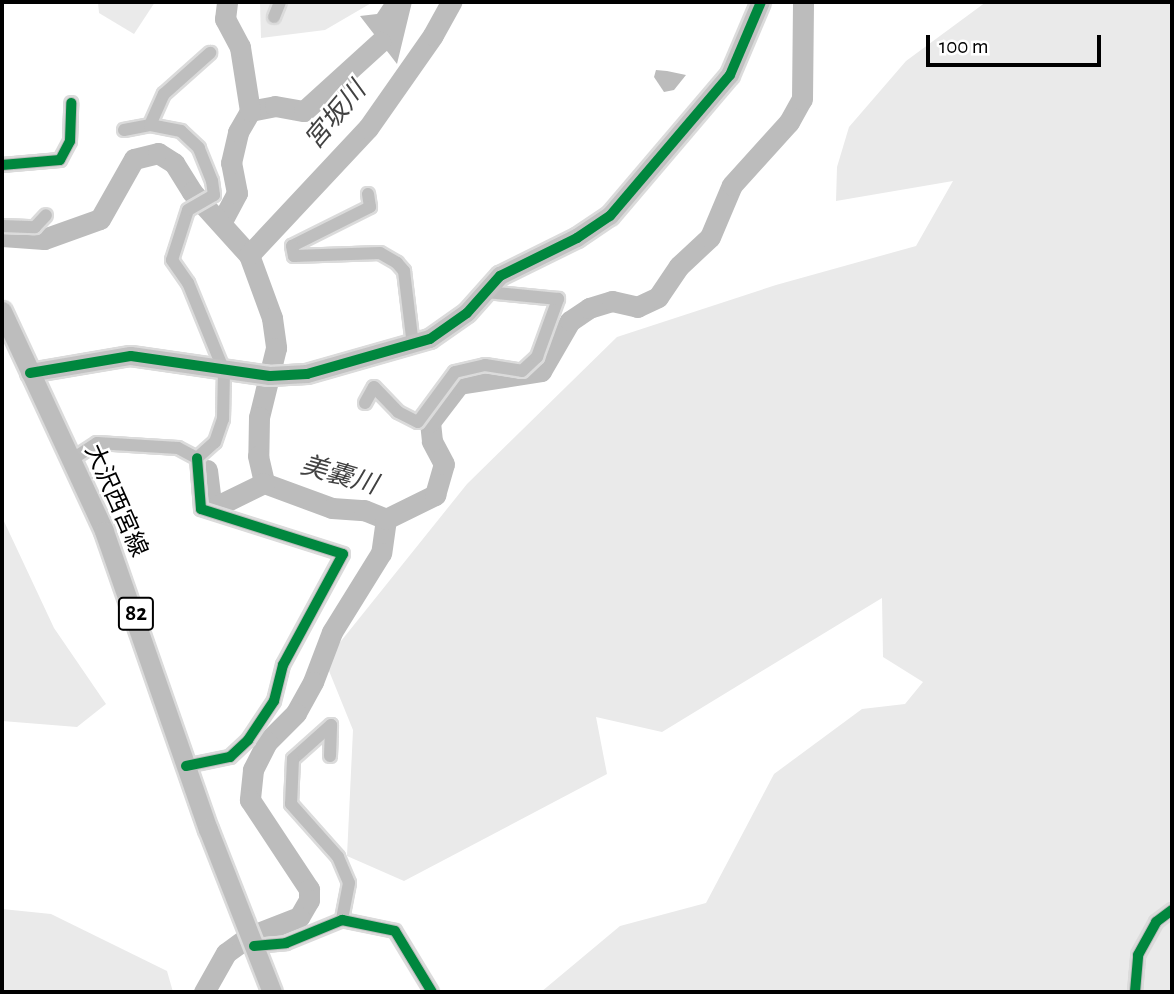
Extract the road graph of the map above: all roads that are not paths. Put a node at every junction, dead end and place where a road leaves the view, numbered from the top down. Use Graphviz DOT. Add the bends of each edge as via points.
graph roads {
  1 [pos="279,2"];
  2 [pos="761,2"];
  3 [pos="274,17"];
  4 [pos="210,53"];
  5 [pos="71,103"];
  6 [pos="150,125"];
  7 [pos="124,130"];
  8 [pos="2,165"];
  9 [pos="368,194"];
  10 [pos="46,215"];
  11 [pos="2,226"];
  12 [pos="486,292"];
  13 [pos="2,311"];
  14 [pos="412,345"];
  15 [pos="224,371"];
  16 [pos="30,373"];
  17 [pos="365,403"];
  18 [pos="197,458"];
  19 [pos="71,460"];
  20 [pos="330,756"];
  21 [pos="186,766"];
  22 [pos="1172,911"];
  23 [pos="342,920"];
  24 [pos="251,939"];
  25 [pos="272,992"];
  26 [pos="432,992"];
  27 [pos="1135,992"];
  1 -- 3 [label="street"];
  2 -- 12 [label="street" via="730,75 610,215 577,238 518,265"];
  4 -- 6 [label="street" via="164,94"];
  5 -- 8 [label="street" via="70,141 60,160"];
  6 -- 7 [label="street"];
  6 -- 15 [label="street" via="181,131 199,148 212,181 214,195 188,210 172,260 188,283"];
  9 -- 14 [label="street" via="370,207 292,246 294,256 380,253 397,263 404,271"];
  10 -- 11 [label="street" via="34,227"];
  12 -- 14 [label="street" via="467,313 430,339"];
  12 -- 17 [label="street" via="558,299 537,357 522,370 485,365 455,372 418,422 398,412 374,387"];
  13 -- 16 [label="main road, 大沢西宮線 / 82"];
  14 -- 15 [label="street" via="307,374"];
  15 -- 16 [label="street" via="131,356"];
  15 -- 18 [label="street" via="223,419 215,442"];
  16 -- 19 [label="main road, 大沢西宮線 / 82"];
  18 -- 19 [label="street" via="178,448 97,443"];
  18 -- 21 [label="street" via="201,509 343,554 283,665 274,701 248,740 230,757"];
  19 -- 21 [label="main road, 大沢西宮線 / 82" via="142,631"];
  20 -- 23 [label="street" via="331,725 293,759 291,804 338,857 349,883"];
  21 -- 24 [label="main road, 大沢西宮線 / 82"];
  22 -- 27 [label="street" via="1156,922 1138,955"];
  23 -- 24 [label="street" via="286,943"];
  23 -- 26 [label="street" via="395,931"];
  24 -- 25 [label="main road, 大沢西宮線 / 82"];
}
